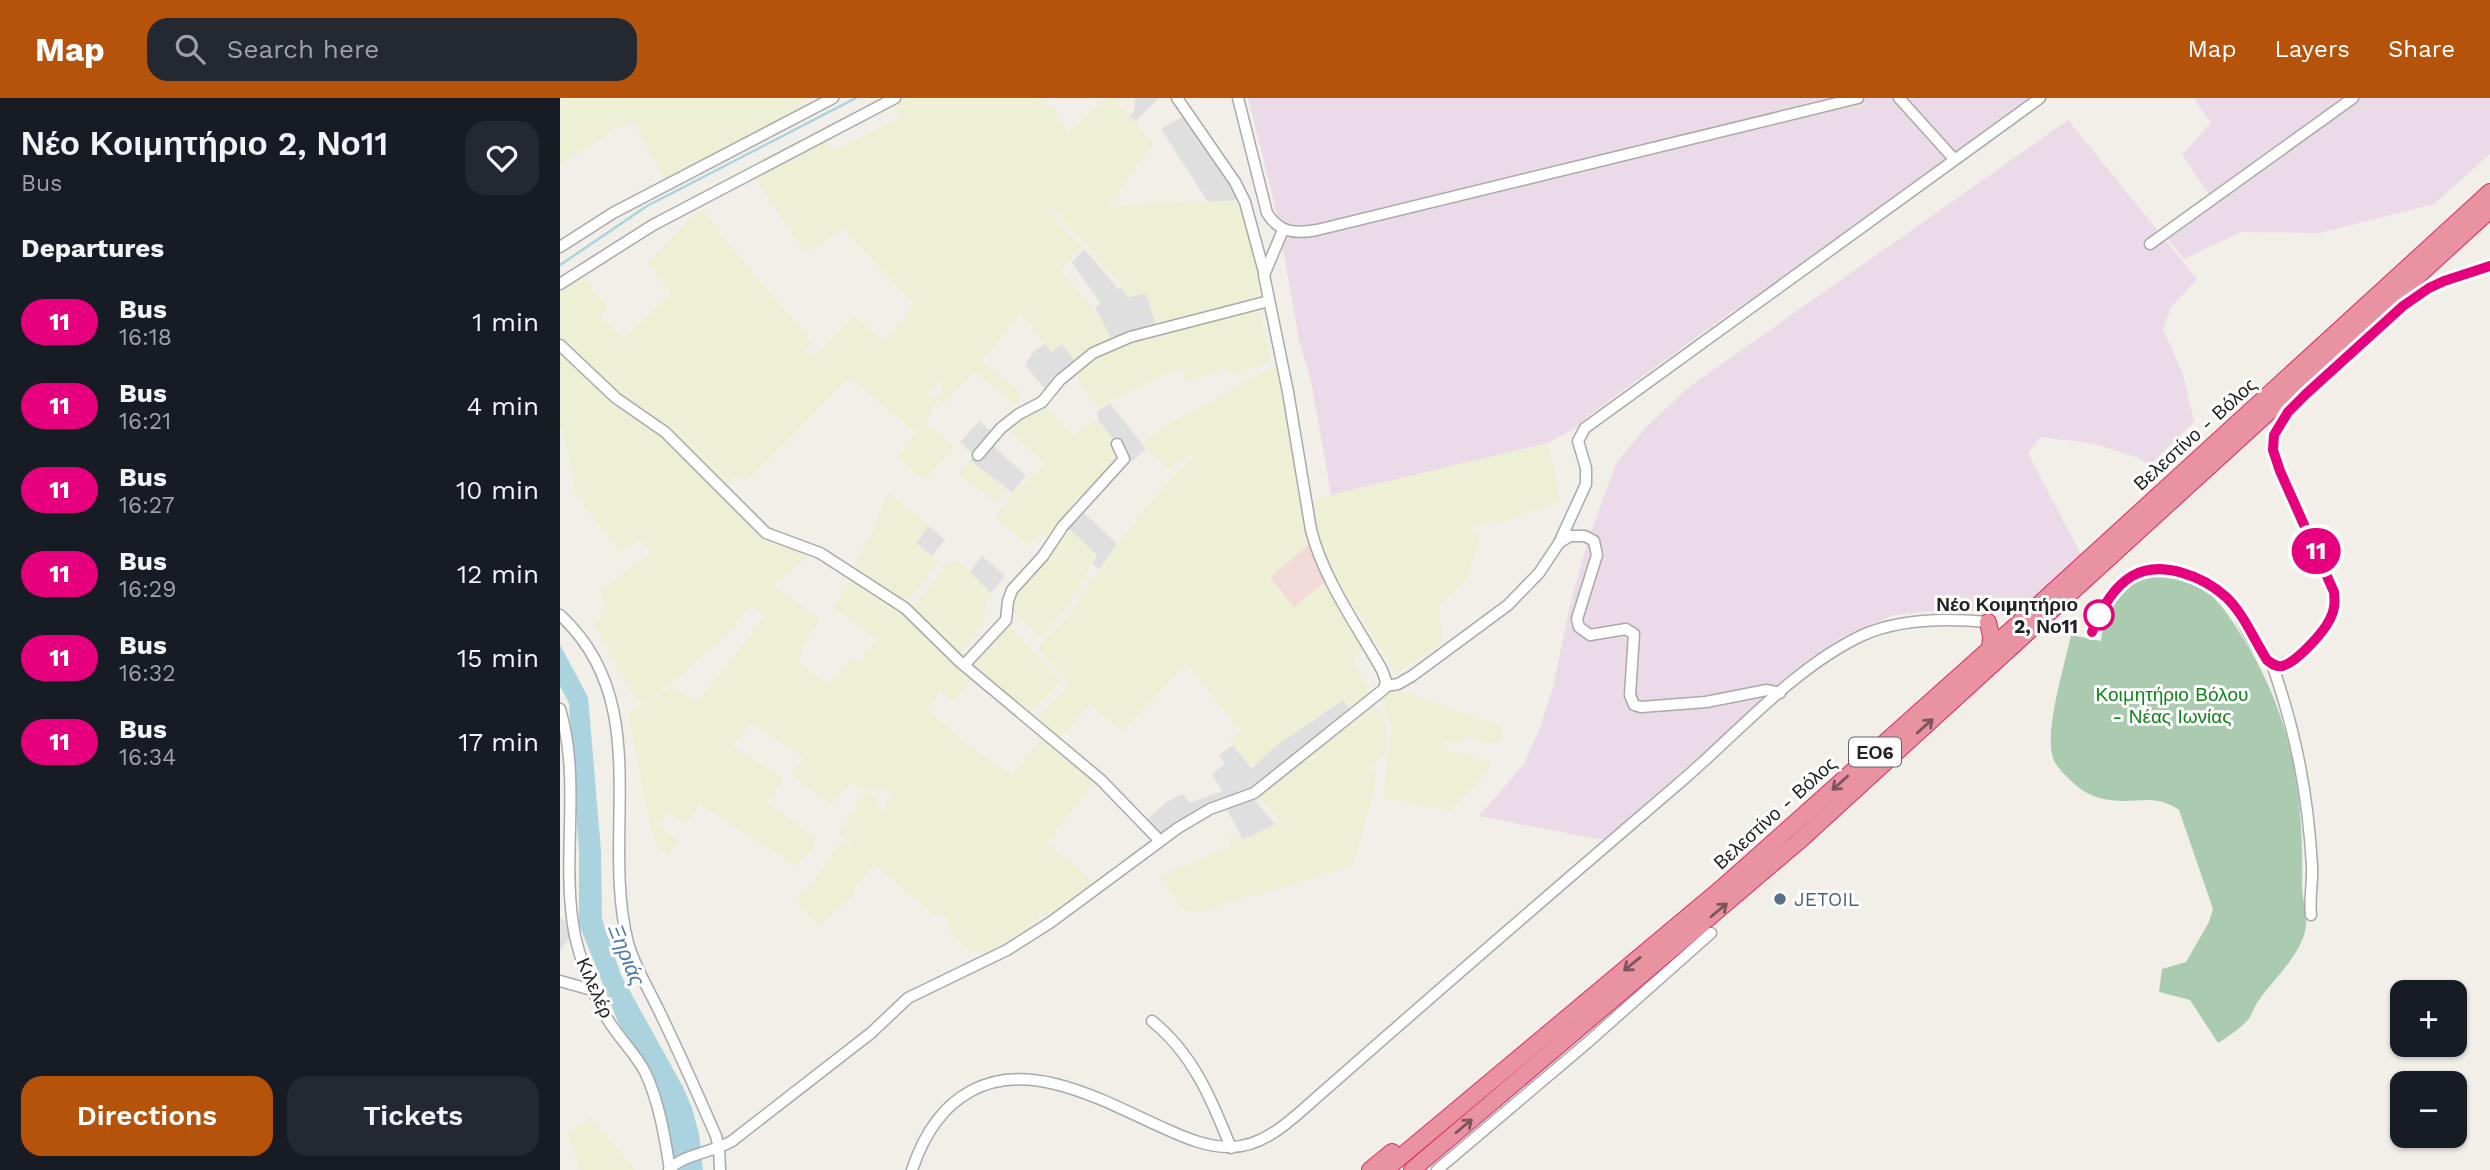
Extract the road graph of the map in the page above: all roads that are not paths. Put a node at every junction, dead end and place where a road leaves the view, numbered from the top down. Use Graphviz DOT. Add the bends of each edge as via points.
graph roads {
  1 [pos="833,98"];
  2 [pos="895,98"];
  3 [pos="1177,98"];
  4 [pos="1238,98"];
  5 [pos="1858,98"];
  6 [pos="1899,98"];
  7 [pos="2040,98"];
  8 [pos="2353,98"];
  9 [pos="1954,159"];
  10 [pos="2490,191"];
  11 [pos="2490,210"];
  12 [pos="1283,230"];
  13 [pos="2150,244"];
  14 [pos="560,247"];
  15 [pos="2490,266"];
  16 [pos="1264,272"];
  17 [pos="560,284"];
  18 [pos="1269,301"];
  19 [pos="560,345"];
  20 [pos="1117,444"];
  21 [pos="978,455"];
  22 [pos="1559,543"];
  23 [pos="560,615"];
  24 [pos="1988,622"];
  25 [pos="2012,629"];
  26 [pos="2092,632"];
  27 [pos="1990,649"];
  28 [pos="965,664"];
  29 [pos="2272,664"];
  30 [pos="1386,686"];
  31 [pos="1780,693"];
  32 [pos="560,709"];
  33 [pos="1160,841"];
  34 [pos="2311,915"];
  35 [pos="1711,933"];
  36 [pos="1657,972"];
  37 [pos="560,981"];
  38 [pos="592,990"];
  39 [pos="1152,1021"];
  40 [pos="1560,1022"];
  41 [pos="1231,1148"];
  42 [pos="715,1149"];
  43 [pos="671,1168"];
  44 [pos="720,1170"];
  45 [pos="912,1170"];
  46 [pos="1370,1170"];
  47 [pos="1385,1170"];
  48 [pos="1412,1170"];
  49 [pos="1437,1170"];
  1 -- 14 [label="street" via="612,213"];
  2 -- 17 [label="street" via="653,225"];
  3 -- 16 [label="street" via="1235,182"];
  4 -- 12 [label="street" via="1267,213"];
  5 -- 12 [label="street" via="1317,230"];
  6 -- 9 [label="street"];
  7 -- 9 [label="street"];
  8 -- 13 [label="street"];
  9 -- 22 [label="street" via="1585,428 1578,441 1586,484"];
  10 -- 25 [label="highway, Βελεστίνο - Βόλος / ΕΟ6"];
  36 -- 11 [label="highway, Βελεστίνο - Βόλος / ΕΟ6, one-way"];
  12 -- 16 [label="street"];
  15 -- 29 [label="street" via="2444,281 2414,298 2280,422 2272,441 2276,460 2335,601 2329,622 2316,639 2290,662"];
  16 -- 18 [label="street"];
  18 -- 21 [label="street" via="1137,335 1093,353 1042,402 1001,428"];
  18 -- 30 [label="street" via="1315,543 1382,670"];
  19 -- 28 [label="street" via="616,398 665,432 765,533 815,550 862,578 905,608"];
  20 -- 28 [label="street" via="1124,459 1012,590 1006,620"];
  22 -- 30 [label="street" via="1539,573 1508,605 1412,676"];
  22 -- 31 [label="street" via="1570,536 1585,536 1596,545 1577,619 1590,635 1626,629 1634,634 1630,695 1634,705 1706,702 1767,690"];
  23 -- 42 [label="street" via="595,660 612,705 620,761 620,897 630,951 678,1052"];
  24 -- 25 [label="highway"];
  24 -- 27 [label="highway"];
  24 -- 31 [label="street" via="1950,618 1865,634 1826,656"];
  25 -- 27 [label="highway, Βελεστίνο - Βόλος / ΕΟ6"];
  26 -- 29 [label="street" via="2102,609 2126,580 2152,570 2177,572 2206,583 2225,597"];
  27 -- 40 [label="highway, Βελεστίνο - Βόλος / ΕΟ6, one-way" via="1722,888"];
  28 -- 33 [label="street" via="1101,780"];
  29 -- 34 [label="street" via="2302,766 2312,869"];
  30 -- 33 [label="street" via="1254,793 1202,813"];
  31 -- 41 [label="street" via="1284,1125 1256,1141"];
  32 -- 38 [label="street, Κιλελέρ" via="568,751 571,914"];
  33 -- 42 [label="street" via="1007,950 908,998 796,1092"];
  35 -- 36 [label="street"];
  48 -- 36 [label="highway, Βελεστίνο - Βόλος / ΕΟ6, one-way"];
  36 -- 49 [label="street"];
  37 -- 38 [label="street"];
  38 -- 43 [label="street, Κιλελέρ" via="645,1073"];
  39 -- 41 [label="street" via="1196,1069"];
  40 -- 46 [label="highway" via="1496,1067"];
  40 -- 47 [label="highway, Βελεστίνο - Βόλος / ΕΟ6"];
  41 -- 45 [label="street" via="1197,1142 1050,1082 1009,1078 976,1088 950,1105 925,1138"];
  42 -- 43 [label="street"];
  42 -- 44 [label="street"];
}
